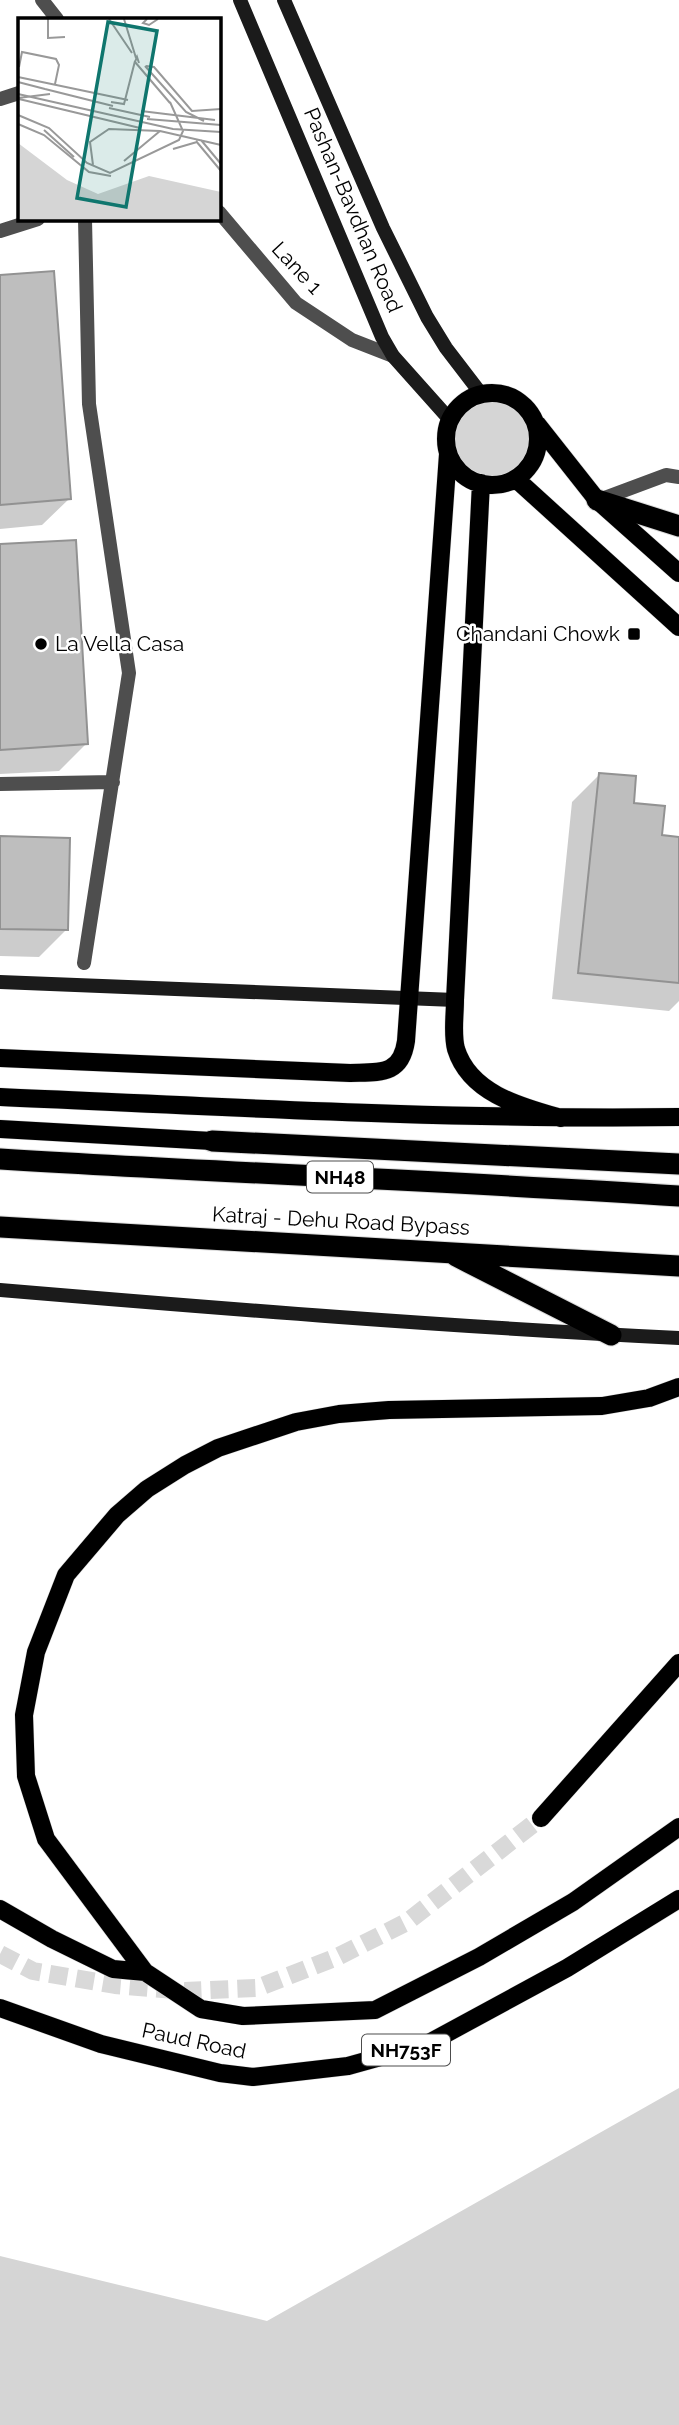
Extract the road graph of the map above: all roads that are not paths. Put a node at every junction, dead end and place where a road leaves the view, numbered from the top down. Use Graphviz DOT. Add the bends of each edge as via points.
graph roads {
  1 [pos="41,0"];
  2 [pos="240,0"];
  3 [pos="284,0"];
  4 [pos="56,18"];
  5 [pos="18,93"];
  6 [pos="0,99"];
  7 [pos="220,213"];
  8 [pos="35,220"];
  9 [pos="85,220"];
  10 [pos="0,231"];
  11 [pos="393,356"];
  12 [pos="482,395"];
  13 [pos="451,421"];
  14 [pos="537,425"];
  15 [pos="448,454"];
  16 [pos="679,477"];
  17 [pos="516,479"];
  18 [pos="481,483"];
  19 [pos="597,500"];
  20 [pos="679,526"];
  21 [pos="679,573"];
  22 [pos="679,627"];
  23 [pos="113,782"];
  24 [pos="0,784"];
  25 [pos="84,963"];
  26 [pos="0,982"];
  27 [pos="409,999"];
  28 [pos="455,1000"];
  29 [pos="0,1058"];
  30 [pos="0,1097"];
  31 [pos="679,1116"];
  32 [pos="562,1118"];
  33 [pos="0,1129"];
  34 [pos="212,1141"];
  35 [pos="0,1159"];
  36 [pos="679,1164"];
  37 [pos="679,1196"];
  38 [pos="0,1227"];
  39 [pos="448,1251"];
  40 [pos="679,1266"];
  41 [pos="0,1290"];
  42 [pos="611,1335"];
  43 [pos="679,1338"];
  44 [pos="679,1387"];
  45 [pos="679,1663"];
  46 [pos="541,1818"];
  47 [pos="679,1827"];
  48 [pos="679,1899"];
  49 [pos="0,1909"];
  50 [pos="145,1972"];
  51 [pos="0,2008"];
  1 -- 4 [label="street"];
  2 -- 11 [label="street, Pashan-Bavdhan Road"];
  3 -- 12 [label="street, Pashan-Bavdhan Road" via="383,228 427,317"];
  5 -- 6 [label="street"];
  7 -- 11 [label="street, Lane 1" via="296,303 352,340"];
  8 -- 10 [label="street"];
  9 -- 23 [label="street" via="89,404 129,673"];
  11 -- 13 [label="street, Pashan-Bavdhan Road"];
  12 -- 13 [label="main road" via="468,399"];
  12 -- 14 [label="main road" via="509,396 526,407"];
  13 -- 15 [label="main road" via="446,433"];
  14 -- 17 [label="main road" via="538,445 531,464"];
  14 -- 19 [label="main road"];
  15 -- 18 [label="main road" via="459,471"];
  15 -- 27 [label="main road"];
  16 -- 19 [label="street" via="666,475"];
  17 -- 18 [label="main road" via="496,485"];
  17 -- 22 [label="main road"];
  18 -- 28 [label="main road"];
  19 -- 20 [label="highway"];
  19 -- 21 [label="main road"];
  23 -- 24 [label="street"];
  23 -- 25 [label="street"];
  26 -- 27 [label="street"];
  27 -- 28 [label="street"];
  27 -- 29 [label="main road" via="404,1052 398,1064 384,1072"];
  28 -- 32 [label="main road" via="456,1048 466,1069 495,1095 519,1107"];
  30 -- 32 [label="main road"];
  31 -- 32 [label="main road"];
  33 -- 34 [label="main road"];
  34 -- 36 [label="highway"];
  35 -- 37 [label="highway, Katraj - Dehu Road Bypass / NH48"];
  38 -- 39 [label="highway, Katraj - Dehu Road Bypass"];
  39 -- 40 [label="highway, Katraj - Dehu Road Bypass"];
  39 -- 42 [label="highway"];
  41 -- 42 [label="street"];
  42 -- 43 [label="street"];
  44 -- 50 [label="main road" via="602,1406 339,1414 218,1448 147,1489 117,1515 66,1575 36,1651 24,1716 26,1776 46,1839"];
  45 -- 46 [label="main road"];
  47 -- 50 [label="main road" via="573,1902 375,2010 243,2015 201,2009"];
  48 -- 51 [label="main road, Paud Road / NH753F" via="567,1968 427,2044 348,2066 253,2077 220,2073 101,2044"];
  49 -- 50 [label="main road" via="113,1969"];
}
